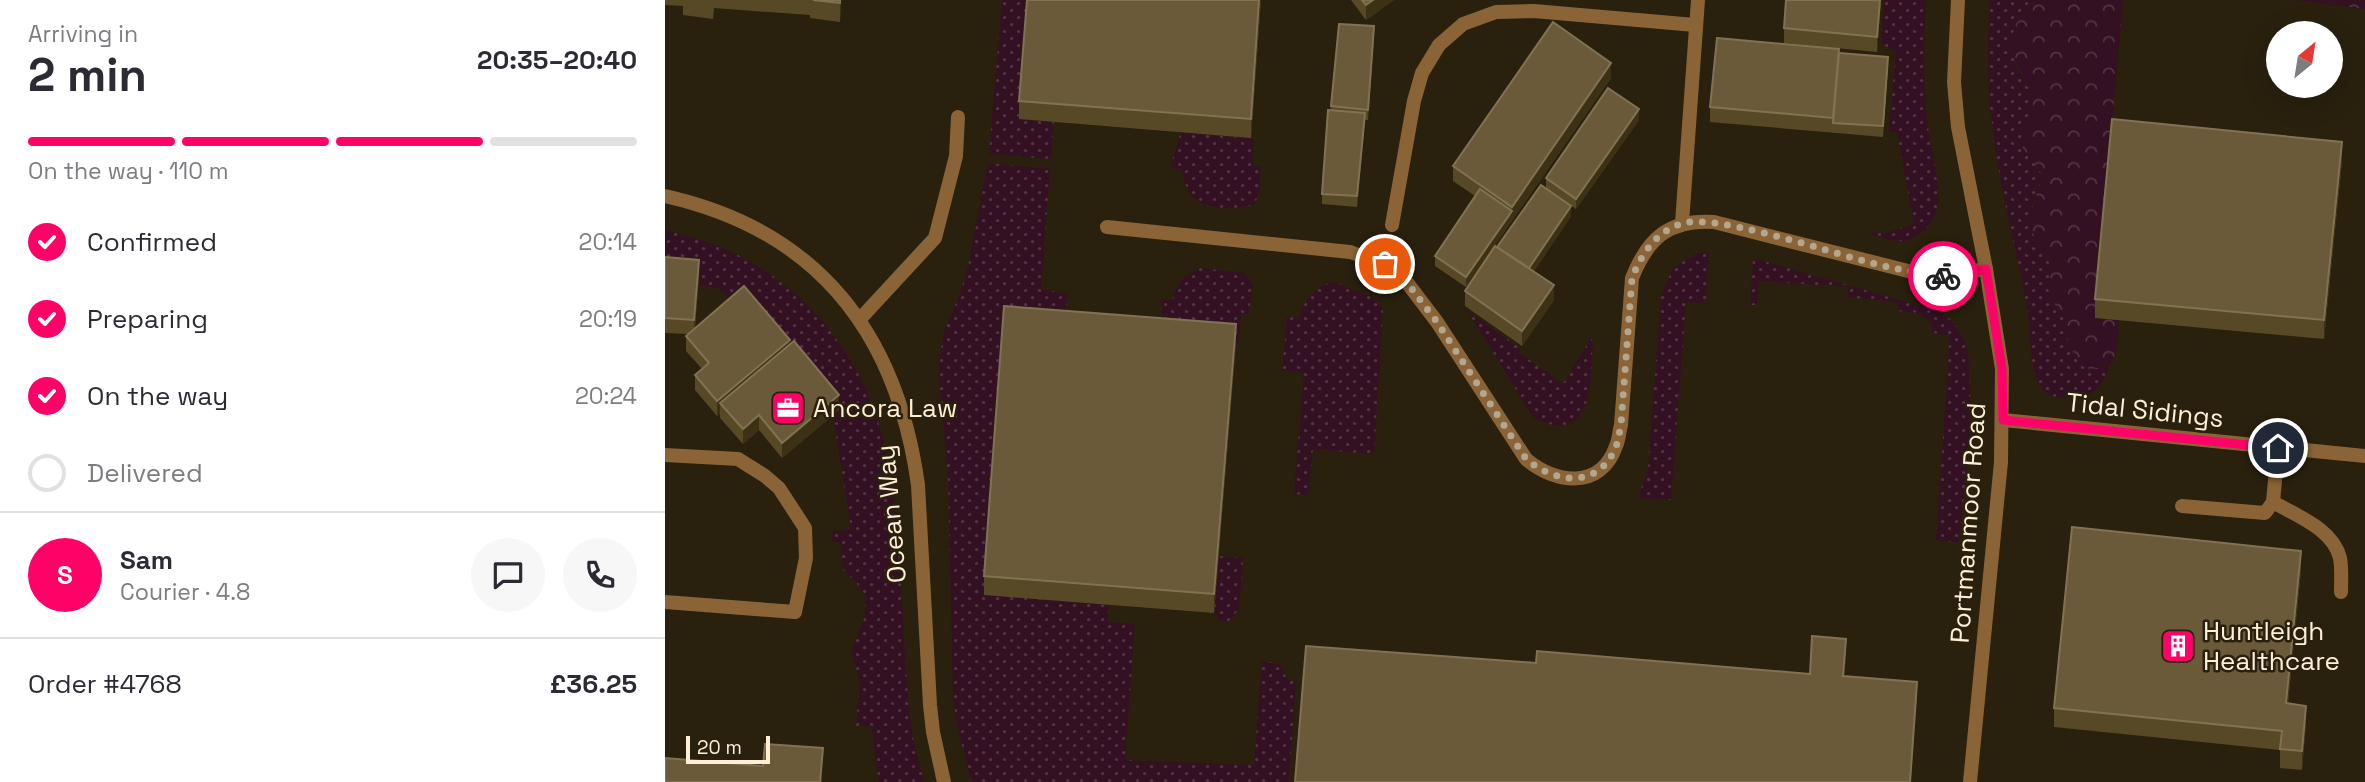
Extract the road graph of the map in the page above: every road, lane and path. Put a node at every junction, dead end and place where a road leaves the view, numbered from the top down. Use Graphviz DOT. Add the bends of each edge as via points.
graph roads {
  1 [pos="1698,0"];
  2 [pos="1958,0"];
  3 [pos="1695,25"];
  4 [pos="958,117"];
  5 [pos="665,195"];
  6 [pos="1682,223"];
  7 [pos="1392,225"];
  8 [pos="1107,227"];
  9 [pos="1986,269"];
  10 [pos="860,319"];
  11 [pos="2003,420"];
  12 [pos="2278,448"];
  13 [pos="665,456"];
  14 [pos="2365,456"];
  15 [pos="2273,502"];
  16 [pos="2182,506"];
  17 [pos="2341,592"];
  18 [pos="665,602"];
  19 [pos="944,782"];
  20 [pos="1970,782"];
  1 -- 3 [label="street"];
  2 -- 9 [label="street, Portmanmoor Road" via="1954,82 1958,127"];
  3 -- 6 [label="street"];
  3 -- 7 [label="street" via="1534,11 1496,12 1463,24 1439,45 1422,73"];
  4 -- 10 [label="street" via="956,156 935,238"];
  5 -- 10 [label="street, Ocean Way" via="716,209 774,238 838,292"];
  6 -- 8 [label="street" via="1662,232 1650,245 1632,278 1616,446 1599,470 1569,479 1539,470 1526,459 1437,322 1402,276 1385,264 1350,251"];
  6 -- 9 [label="street" via="1714,222 1916,273 1944,276"];
  9 -- 11 [label="street, Portmanmoor Road" via="2002,369"];
  10 -- 19 [label="street, Ocean Way" via="884,361 913,452 930,705"];
  11 -- 12 [label="street, Tidal Sidings"];
  11 -- 20 [label="street, Portmanmoor Road"];
  12 -- 14 [label="street, Tidal Sidings"];
  12 -- 15 [label="street"];
  13 -- 18 [label="street" via="738,459 765,476 779,488 805,528 806,558 795,612"];
  15 -- 16 [label="street" via="2265,513"];
  15 -- 17 [label="street" via="2319,529 2335,545"];
}
